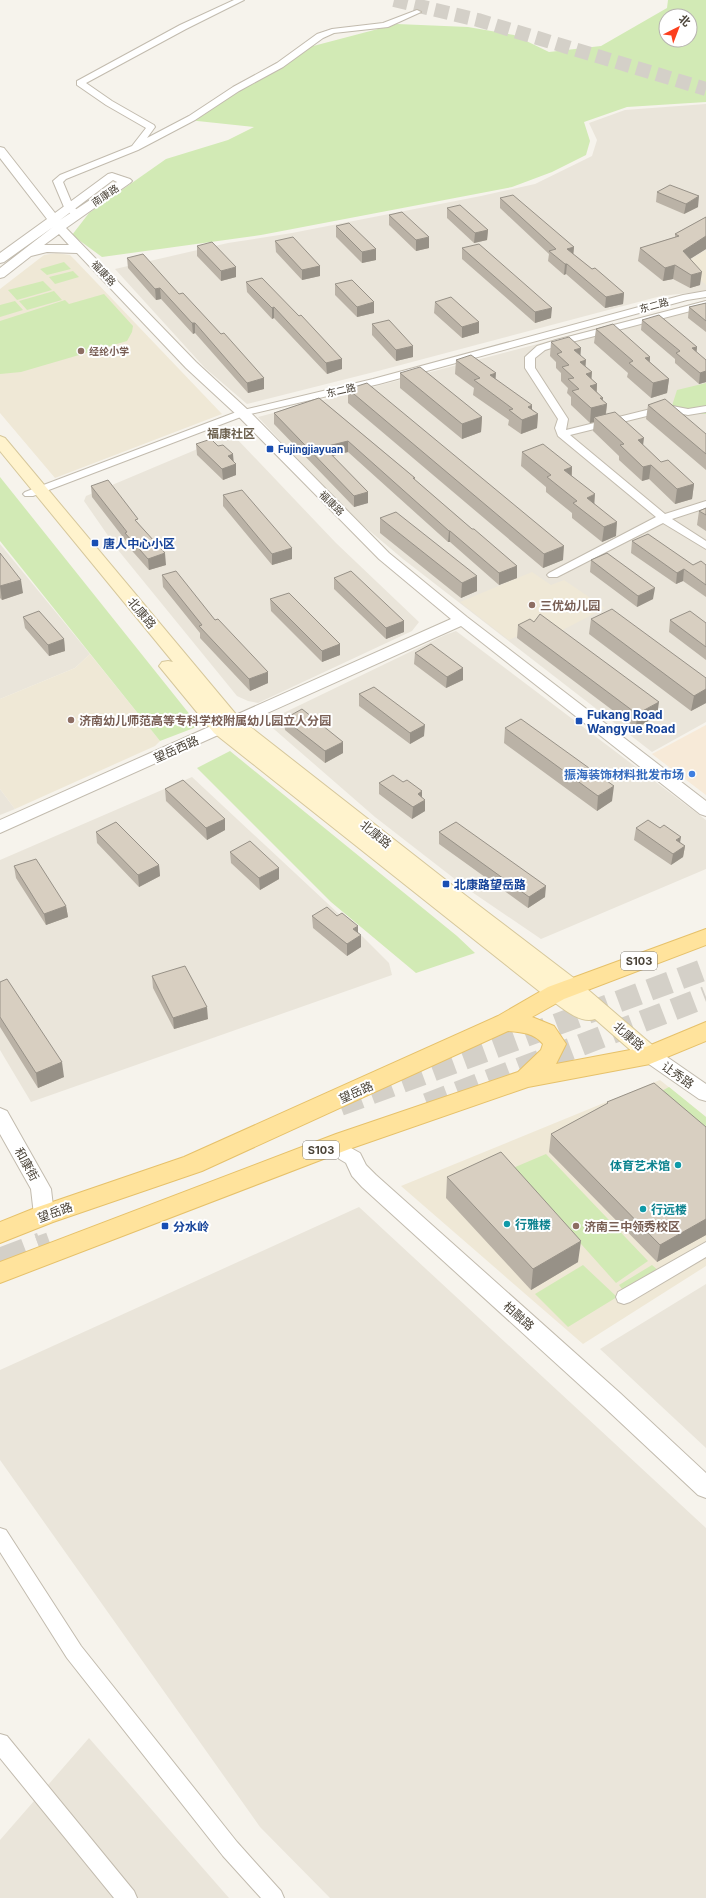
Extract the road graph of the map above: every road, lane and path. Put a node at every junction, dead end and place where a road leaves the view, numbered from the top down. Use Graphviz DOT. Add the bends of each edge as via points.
graph roads {
  1 [pos="240,0"];
  2 [pos="417,12"];
  3 [pos="135,148"];
  4 [pos="0,150"];
  5 [pos="73,211"];
  6 [pos="56,224"];
  7 [pos="82,249"];
  8 [pos="25,253"];
  9 [pos="0,260"];
  10 [pos="0,274"];
  11 [pos="706,294"];
  12 [pos="706,304"];
  13 [pos="706,409"];
  14 [pos="243,414"];
  15 [pos="562,434"];
  16 [pos="0,440"];
  17 [pos="0,456"];
  18 [pos="34,492"];
  19 [pos="706,504"];
  20 [pos="663,518"];
  21 [pos="706,546"];
  22 [pos="553,575"];
  23 [pos="462,620"];
  24 [pos="226,726"];
  25 [pos="706,810"];
  26 [pos="0,827"];
  27 [pos="706,937"];
  28 [pos="564,990"];
  29 [pos="506,1022"];
  30 [pos="706,1031"];
  31 [pos="650,1055"];
  32 [pos="526,1078"];
  33 [pos="706,1094"];
  34 [pos="0,1116"];
  35 [pos="333,1146"];
  36 [pos="44,1215"];
  37 [pos="0,1233"];
  38 [pos="706,1249"];
  39 [pos="0,1273"];
  40 [pos="624,1298"];
  41 [pos="706,1488"];
  42 [pos="0,1536"];
  43 [pos="0,1743"];
  44 [pos="128,1898"];
  45 [pos="274,1898"];
  1 -- 3 [label="street" via="183,27 80,83 151,127"];
  2 -- 3 [label="street" via="385,25 332,31 320,36 280,65 236,89 192,118"];
  3 -- 5 [label="street" via="58,181"];
  4 -- 6 [label="street, 福康路"];
  5 -- 6 [label="street"];
  6 -- 7 [label="street, 福康路"];
  6 -- 8 [label="street"];
  6 -- 9 [label="street"];
  7 -- 8 [label="street" via="47,248"];
  7 -- 14 [label="street, 福康路" via="191,365"];
  8 -- 10 [label="street"];
  11 -- 14 [label="street, 东二路" via="686,297 375,382"];
  12 -- 15 [label="street" via="560,342 541,348 530,357 530,368 563,420 560,428"];
  13 -- 15 [label="street" via="688,412 666,408"];
  14 -- 18 [label="street, 东二路"];
  14 -- 23 [label="street, 福康路" via="384,556"];
  15 -- 20 [label="street"];
  16 -- 18 [label="main road, 北康路"];
  17 -- 18 [label="main road, 北康路"];
  18 -- 24 [label="main road, 北康路"];
  19 -- 20 [label="street"];
  20 -- 21 [label="street"];
  20 -- 22 [label="street"];
  23 -- 24 [label="street, 望岳西路"];
  23 -- 25 [label="street, 福康路"];
  24 -- 26 [label="street, 望岳西路"];
  24 -- 28 [label="main road, 北康路"];
  27 -- 28 [label="main road, 望岳路 / S103"];
  28 -- 29 [label="main road, 望岳路 / S103"];
  28 -- 31 [label="main road, 北康路"];
  29 -- 32 [label="main road" via="533,1025 550,1034 555,1044 550,1055"];
  29 -- 36 [label="main road, 望岳路 / S103" via="193,1164"];
  30 -- 31 [label="main road, S103"];
  31 -- 32 [label="main road, S103"];
  31 -- 33 [label="street, 让秀路"];
  32 -- 35 [label="main road, S103"];
  34 -- 36 [label="street, 和康街" via="41,1189"];
  35 -- 39 [label="main road, S103"];
  35 -- 41 [label="street, 柏融路" via="353,1158 369,1182"];
  36 -- 37 [label="main road, 望岳路 / S103"];
  38 -- 40 [label="street"];
  42 -- 45 [label="street" via="74,1652 230,1849"];
  43 -- 44 [label="street"];
}
